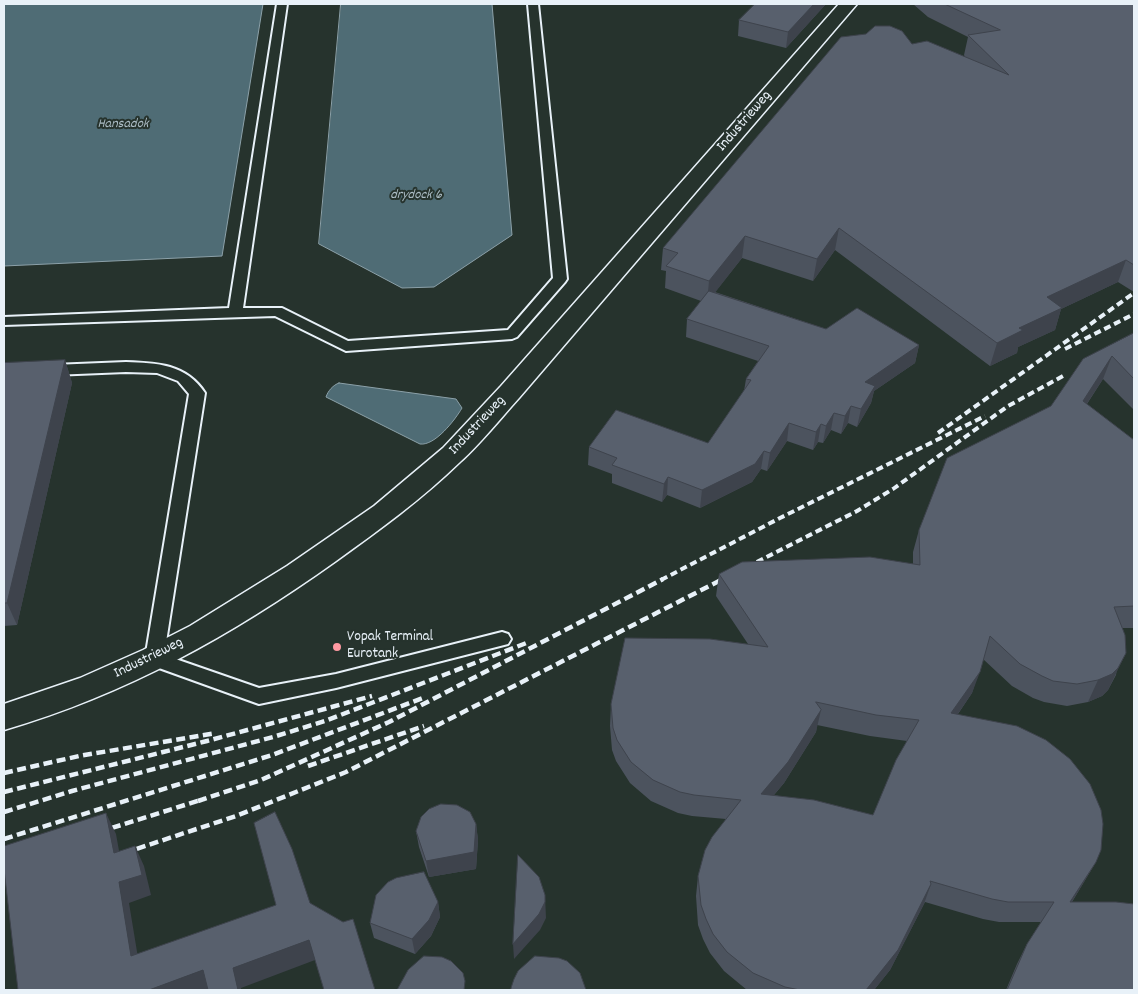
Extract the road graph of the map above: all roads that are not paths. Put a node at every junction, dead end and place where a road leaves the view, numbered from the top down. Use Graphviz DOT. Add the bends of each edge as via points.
graph roads {
  1 [pos="282,4"];
  2 [pos="533,4"];
  3 [pos="848,4"];
  4 [pos="235,313"];
  5 [pos="4,321"];
  6 [pos="4,372"];
  7 [pos="502,639"];
  8 [pos="154,659"];
  9 [pos="4,717"];
  1 -- 4 [label="lane"];
  2 -- 4 [label="lane" via="560,279 512,334 346,346 277,311"];
  3 -- 8 [label="street, Industrieweg" via="452,455 384,513 296,574 201,634"];
  4 -- 5 [label="lane"];
  6 -- 8 [label="lane" via="159,368 183,378 197,393"];
  7 -- 8 [label="lane" via="336,681 259,696"];
  8 -- 9 [label="street, Industrieweg" via="91,687"];
}
